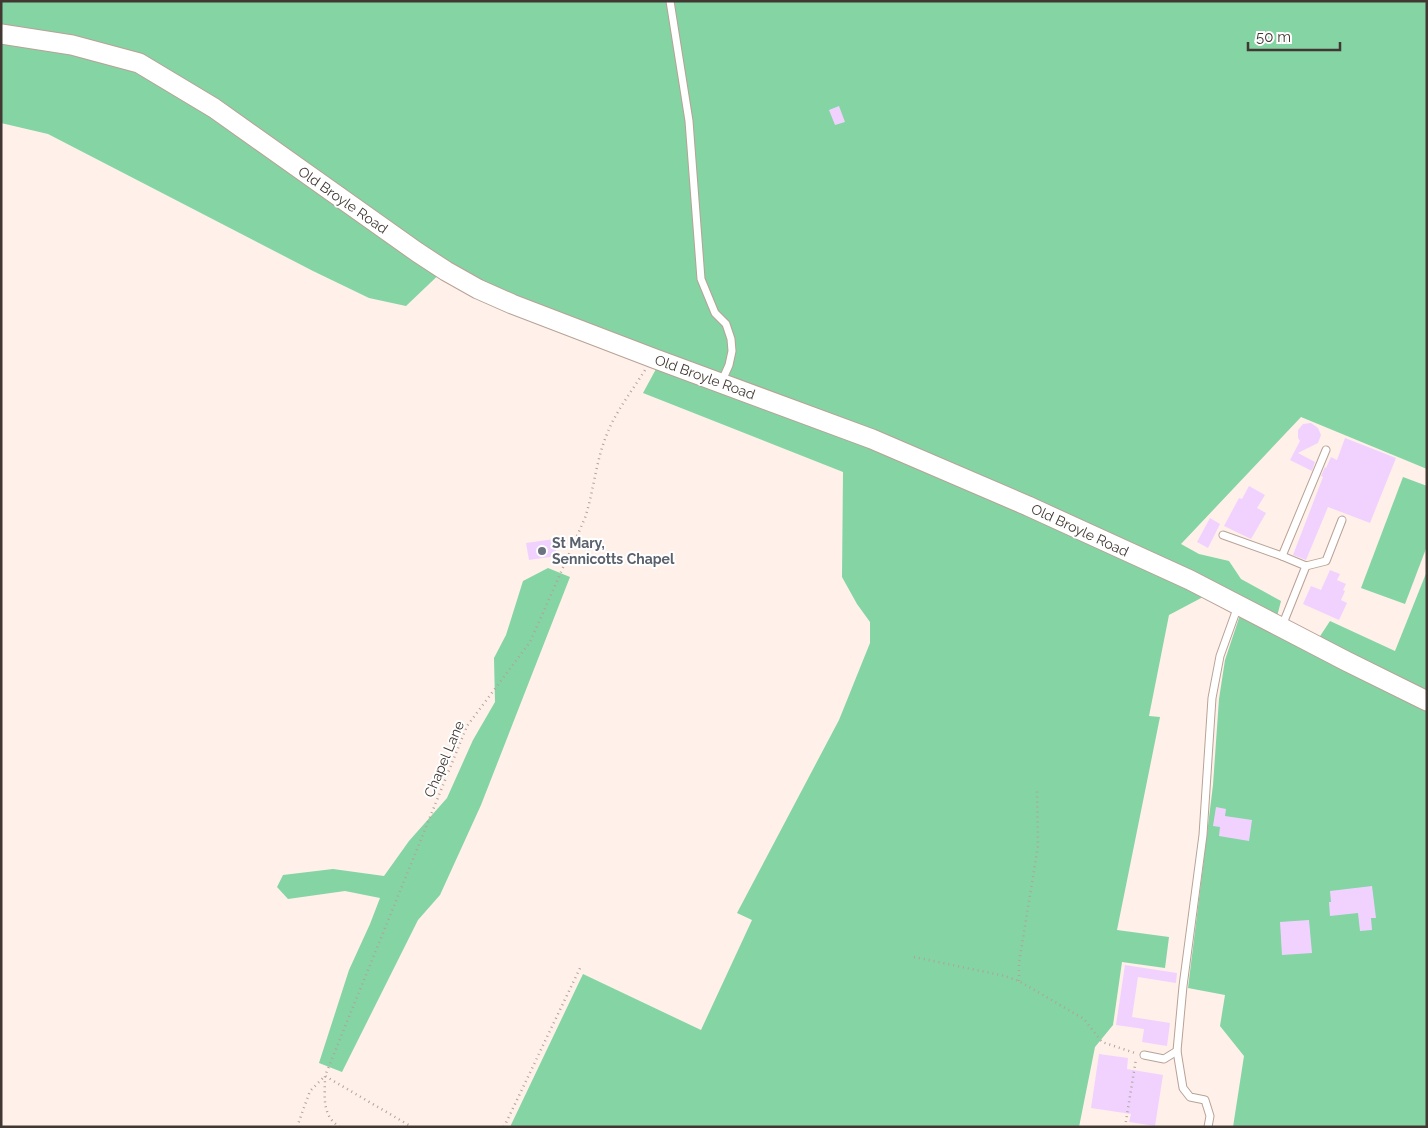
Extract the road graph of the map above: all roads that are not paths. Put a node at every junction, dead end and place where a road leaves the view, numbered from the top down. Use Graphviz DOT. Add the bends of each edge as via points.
graph roads {
  1 [pos="670,1"];
  2 [pos="1,34"];
  3 [pos="721,384"];
  4 [pos="1326,450"];
  5 [pos="1342,520"];
  6 [pos="1223,535"];
  7 [pos="1282,556"];
  8 [pos="1306,566"];
  9 [pos="1238,605"];
  10 [pos="1281,628"];
  11 [pos="1427,701"];
  12 [pos="1178,1051"];
  13 [pos="1144,1056"];
  14 [pos="1208,1127"];
  1 -- 3 [label="lane" via="689,121 701,279 715,313 726,324 732,351"];
  2 -- 3 [label="main road, Old Broyle Road" via="72,45 139,63 214,108 417,252 478,289"];
  3 -- 9 [label="main road, Old Broyle Road" via="872,439 1190,580"];
  4 -- 7 [label="lane"];
  5 -- 8 [label="lane" via="1326,561"];
  6 -- 7 [label="lane"];
  7 -- 8 [label="lane"];
  8 -- 10 [label="lane"];
  9 -- 10 [label="main road, Old Broyle Road"];
  9 -- 12 [label="lane" via="1220,656 1212,698 1203,835 1183,986"];
  10 -- 11 [label="main road, Old Broyle Road"];
  12 -- 13 [label="lane" via="1164,1059"];
  12 -- 14 [label="lane" via="1183,1088 1190,1097 1205,1100 1210,1116"];
}
